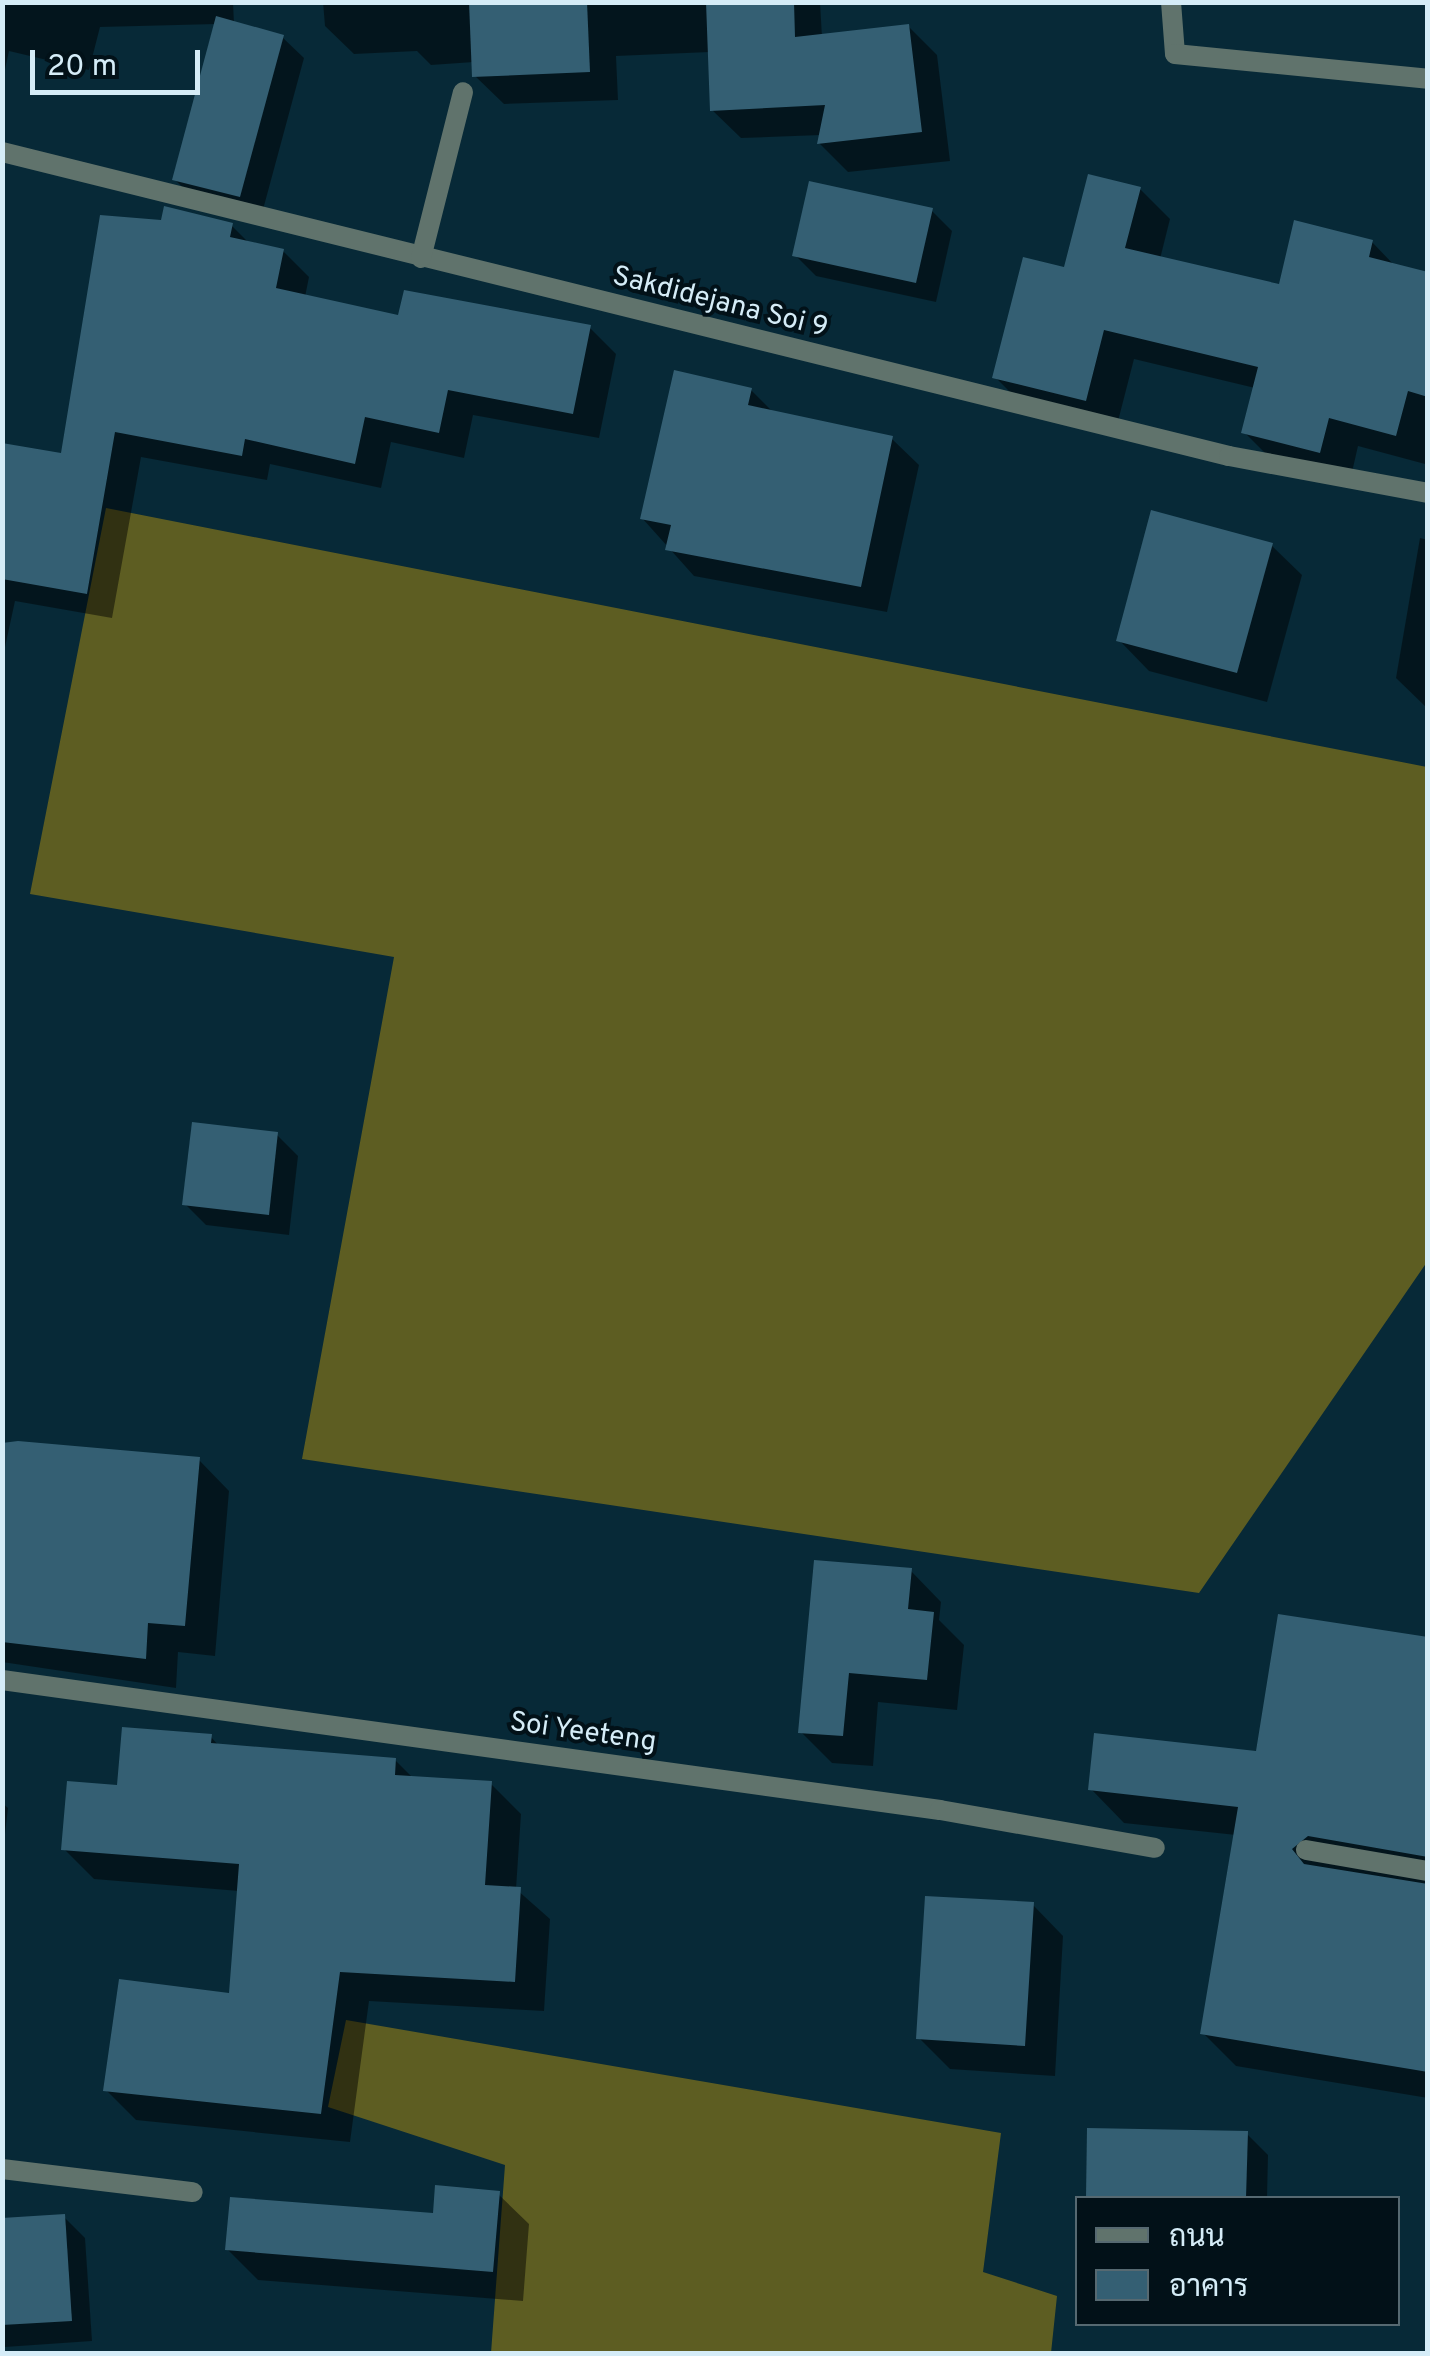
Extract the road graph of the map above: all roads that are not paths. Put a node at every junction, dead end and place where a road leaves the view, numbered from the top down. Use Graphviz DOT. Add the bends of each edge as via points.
graph roads {
  1 [pos="1171,2"];
  2 [pos="1428,79"];
  3 [pos="463,92"];
  4 [pos="2,152"];
  5 [pos="420,258"];
  6 [pos="1428,492"];
  7 [pos="2,1680"];
  8 [pos="1155,1848"];
  9 [pos="1306,1850"];
  10 [pos="1428,1871"];
  11 [pos="2,2169"];
  12 [pos="194,2192"];
  1 -- 2 [label="street" via="1176,54"];
  3 -- 5 [label="street"];
  4 -- 5 [label="street, Sakdidejana Soi 9"];
  5 -- 6 [label="street, Sakdidejana Soi 9" via="1229,456"];
  7 -- 8 [label="street, Soi Yeeteng" via="940,1810"];
  9 -- 10 [label="street"];
  11 -- 12 [label="street"];
}
